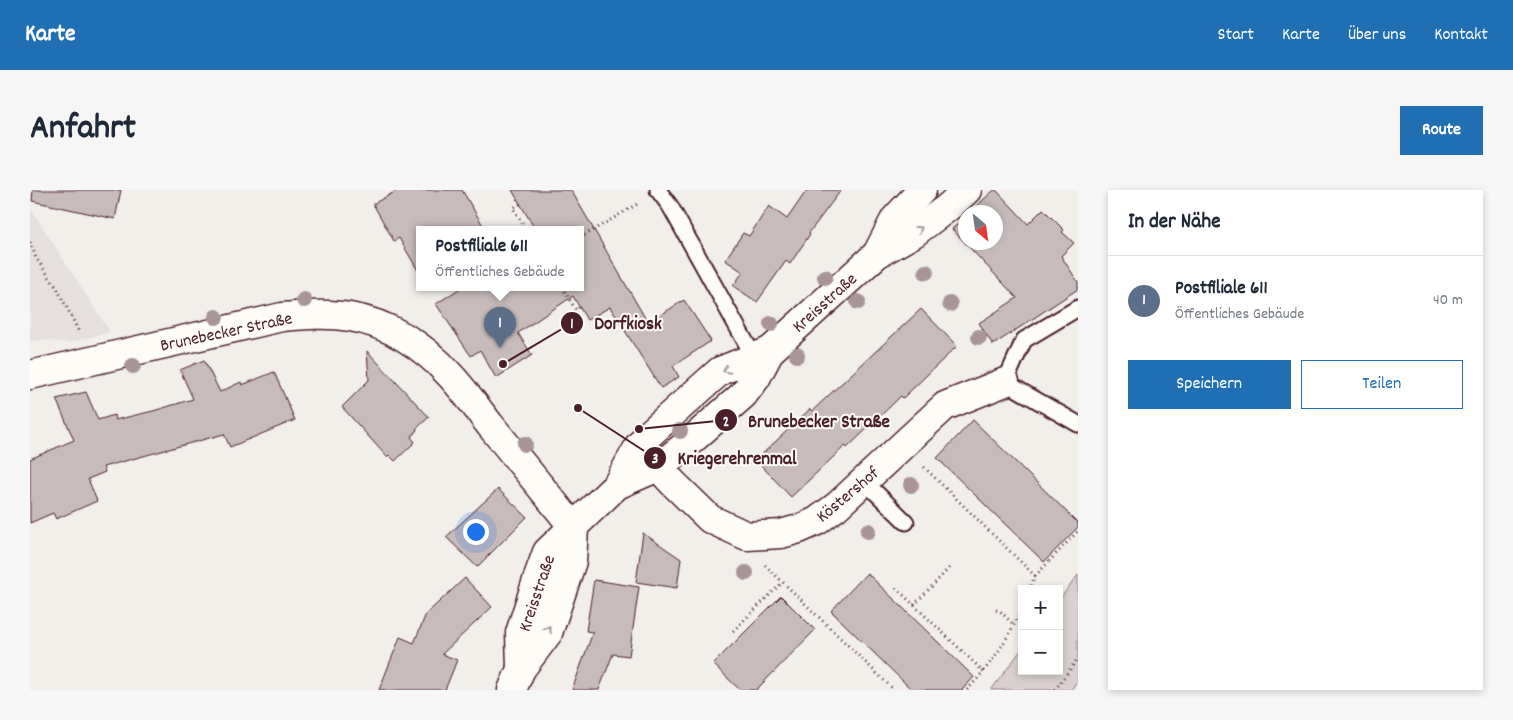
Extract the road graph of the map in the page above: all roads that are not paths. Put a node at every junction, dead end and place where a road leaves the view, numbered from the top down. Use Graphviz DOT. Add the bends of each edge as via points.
graph roads {
  1 [pos="922,190"];
  2 [pos="967,190"];
  3 [pos="659,191"];
  4 [pos="877,254"];
  5 [pos="1078,308"];
  6 [pos="760,362"];
  7 [pos="30,375"];
  8 [pos="1005,382"];
  9 [pos="1078,424"];
  10 [pos="639,446"];
  11 [pos="658,467"];
  12 [pos="864,481"];
  13 [pos="617,485"];
  14 [pos="906,522"];
  15 [pos="574,528"];
  16 [pos="517,679"];
  1 -- 4 [label="street, Kreisstraße" via="895,219"];
  4 -- 2 [label="street, Kreisstraße, one-way" via="914,233"];
  3 -- 6 [label="lane"];
  4 -- 6 [label="street, Kreisstraße"];
  5 -- 8 [label="lane" via="1024,340"];
  6 -- 10 [label="street, Kreisstraße, one-way" via="720,371"];
  6 -- 11 [label="street, Kreisstraße" via="743,395"];
  7 -- 15 [label="street, Brunebecker Straße" via="282,317 304,314 342,316 373,323 415,344 449,374"];
  8 -- 9 [label="lane"];
  8 -- 12 [label="street, Köstershof" via="945,406"];
  10 -- 11 [label="street, Köstershof"];
  10 -- 13 [label="street, Kreisstraße"];
  11 -- 12 [label="street, Köstershof" via="710,520 747,536 781,534 799,529 837,506"];
  11 -- 13 [label="street, Kreisstraße"];
  12 -- 14 [label="lane"];
  13 -- 15 [label="street, Kreisstraße"];
  15 -- 16 [label="street, Kreisstraße" via="572,561 548,632"];
}
